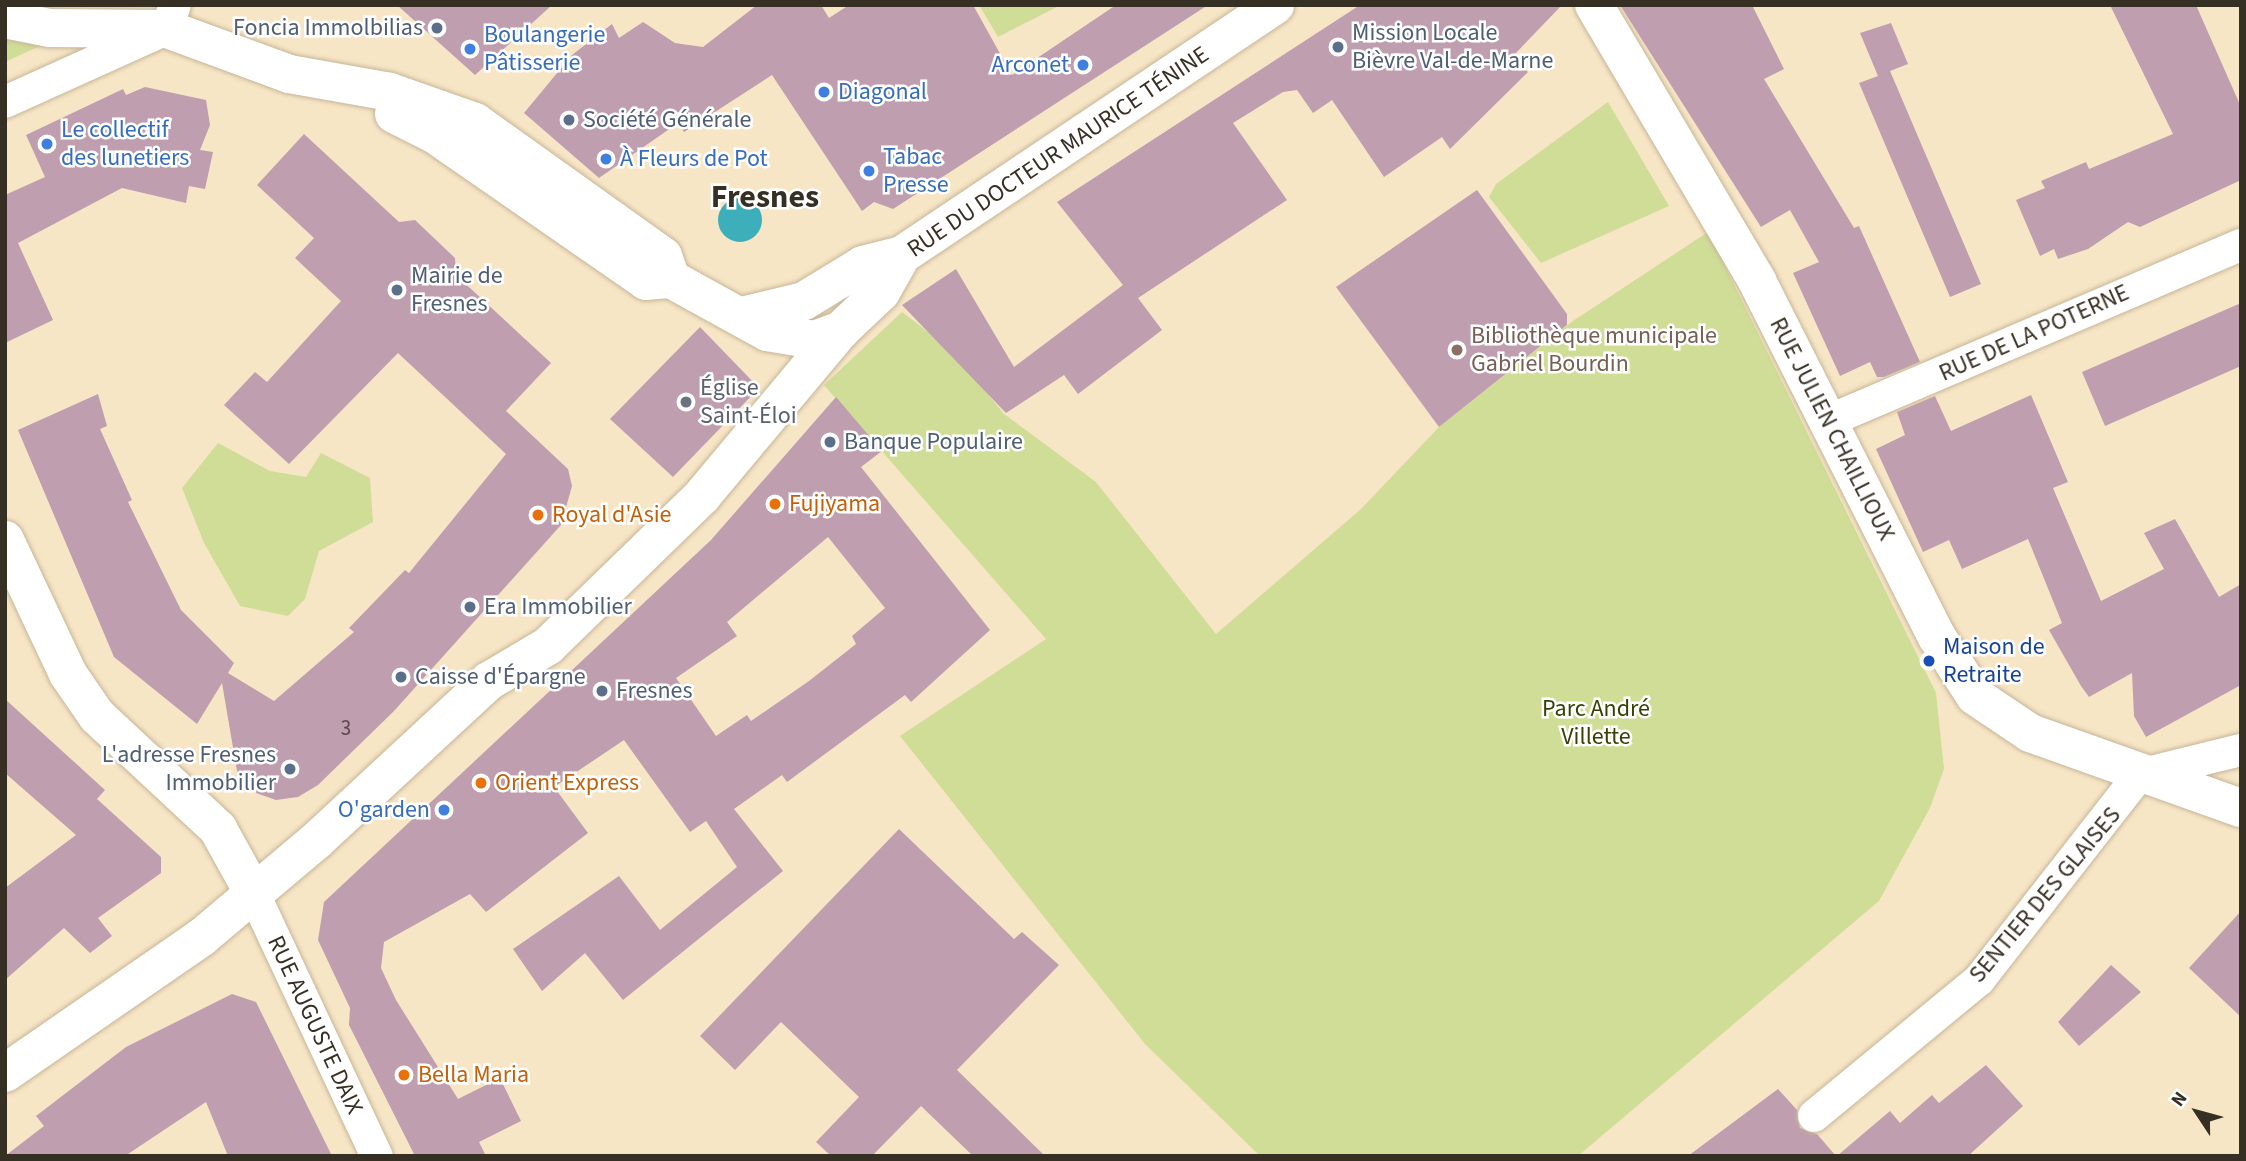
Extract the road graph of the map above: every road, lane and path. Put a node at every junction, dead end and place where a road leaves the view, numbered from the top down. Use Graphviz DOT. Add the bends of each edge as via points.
graph roads {
  1 [pos="1275,5"];
  2 [pos="1594,5"];
  3 [pos="171,17"];
  4 [pos="5,19"];
  5 [pos="5,102"];
  6 [pos="2241,244"];
  7 [pos="902,255"];
  8 [pos="787,322"];
  9 [pos="841,330"];
  10 [pos="797,383"];
  11 [pos="1828,421"];
  12 [pos="5,540"];
  13 [pos="2241,750"];
  14 [pos="2139,775"];
  15 [pos="2241,808"];
  16 [pos="254,894"];
  17 [pos="5,1073"];
  18 [pos="1814,1116"];
  19 [pos="377,1156"];
  1 -- 7 [label="street, RUE DU DOCTEUR MAURICE TÉNINE"];
  2 -- 11 [label="street, RUE JULIEN CHAILLIOUX" via="1757,281"];
  3 -- 4 [label="street" via="50,28"];
  3 -- 5 [label="street"];
  3 -- 8 [label="street" via="289,74 361,90 646,281 671,279 742,316"];
  6 -- 11 [label="street, RUE DE LA POTERNE"];
  7 -- 8 [label="street" via="863,265 813,296"];
  7 -- 9 [label="street, RUE DU DOCTEUR MAURICE TÉNINE" via="881,292"];
  8 -- 9 [label="street" via="814,340"];
  8 -- 10 [label="street"];
  9 -- 10 [label="street, RUE DU DOCTEUR MAURICE TÉNINE"];
  10 -- 16 [label="street, RUE DU DOCTEUR MAURICE TÉNINE" via="702,496 548,646 489,681"];
  11 -- 14 [label="street, RUE JULIEN CHAILLIOUX" via="1937,637 1975,696 2030,733"];
  12 -- 16 [label="street" via="68,674 97,716 218,829"];
  13 -- 14 [label="street"];
  14 -- 15 [label="street, RUE JULIEN CHAILLIOUX"];
  14 -- 18 [label="street, SENTIER DES GLAISES" via="1979,980"];
  16 -- 17 [label="street, RUE DU DOCTEUR MAURICE TÉNINE"];
  16 -- 19 [label="street, RUE AUGUSTE DAIX"];
}
